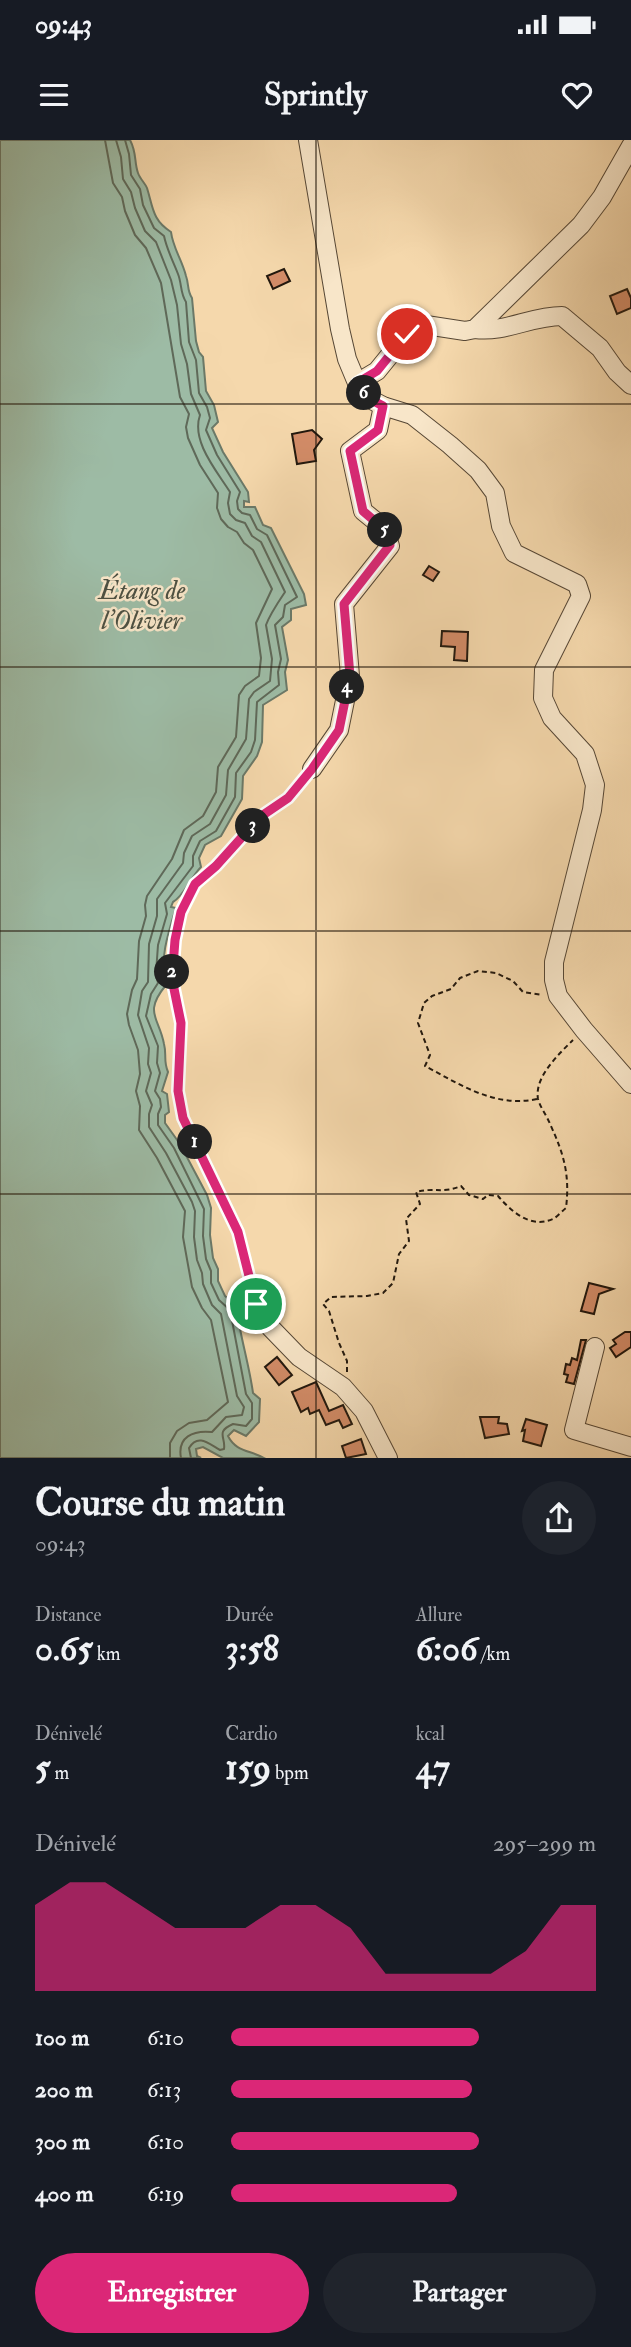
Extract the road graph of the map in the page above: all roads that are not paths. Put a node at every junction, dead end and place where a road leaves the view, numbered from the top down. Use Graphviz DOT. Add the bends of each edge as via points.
graph roads {
  1 [pos="308,140"];
  2 [pos="631,146"];
  3 [pos="475,329"];
  4 [pos="357,383"];
  5 [pos="631,385"];
  6 [pos="383,406"];
  7 [pos="312,769"];
  8 [pos="631,1084"];
  9 [pos="268,1325"];
  10 [pos="595,1347"];
  11 [pos="631,1449"];
  12 [pos="388,1458"];
  13 [pos="618,1458"];
  1 -- 4 [label="street" via="340,329"];
  2 -- 3 [label="street" via="581,225"];
  3 -- 4 [label="street" via="426,325 407,334 377,371"];
  3 -- 5 [label="street" via="490,331 562,316 600,348"];
  4 -- 6 [label="street" via="368,398"];
  6 -- 7 [label="street" via="378,430 350,451 363,511 384,529 390,545 344,604 350,676 339,730"];
  6 -- 8 [label="street" via="411,415 478,470 495,493 501,526 514,553 578,584 581,596 544,670 543,698 552,718 585,754 595,785 593,810 554,962 554,980 558,996"];
  9 -- 12 [label="street" via="299,1357 343,1387 364,1411"];
  10 -- 11 [label="street" via="574,1430"];
  11 -- 13 [label="street"];
}
